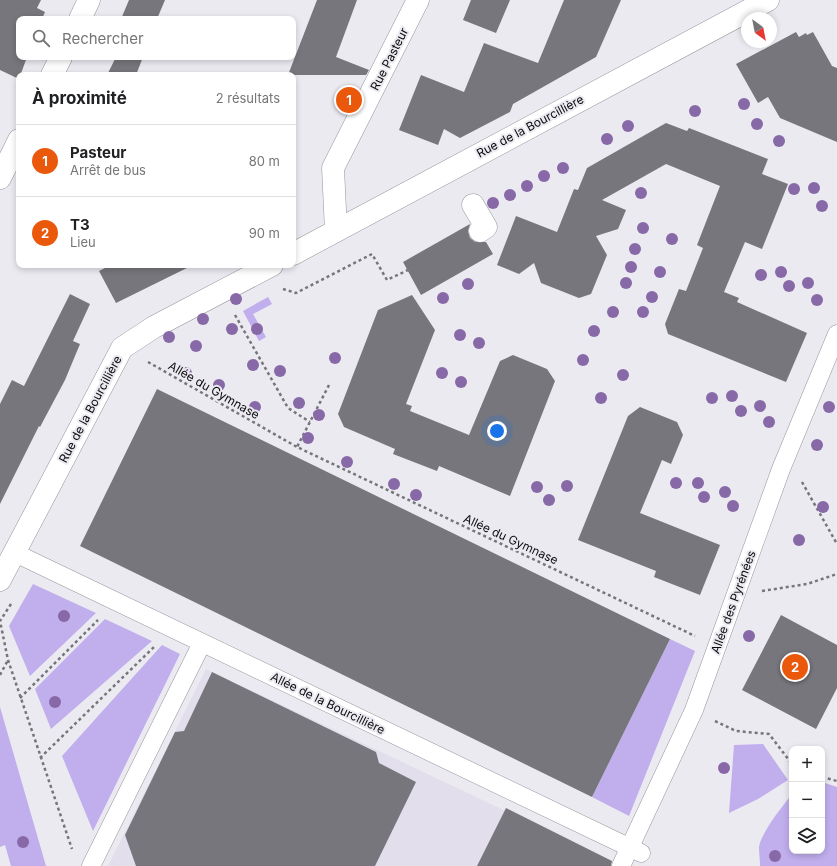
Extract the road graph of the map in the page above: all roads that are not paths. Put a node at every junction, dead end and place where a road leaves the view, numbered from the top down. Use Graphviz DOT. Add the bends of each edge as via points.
graph roads {
  1 [pos="89,0"];
  2 [pos="418,0"];
  3 [pos="768,0"];
  4 [pos="81,16"];
  5 [pos="60,60"];
  6 [pos="54,72"];
  7 [pos="16,146"];
  8 [pos="0,178"];
  9 [pos="473,205"];
  10 [pos="336,231"];
  11 [pos="480,231"];
  12 [pos="296,252"];
  13 [pos="266,268"];
  14 [pos="837,334"];
  15 [pos="15,553"];
  16 [pos="0,580"];
  17 [pos="202,643"];
  18 [pos="636,851"];
  19 [pos="91,866"];
  20 [pos="621,866"];
  1 -- 4 [label="street"];
  2 -- 10 [label="street, Rue Pasteur" via="333,168"];
  3 -- 10 [label="street, Rue de la Bourcillière"];
  5 -- 6 [label="street"];
  7 -- 8 [label="street"];
  9 -- 11 [label="street" via="486,227"];
  10 -- 12 [label="street, Rue de la Bourcillière"];
  13 -- 15 [label="street, Rue de la Bourcillière" via="154,327 122,348"];
  14 -- 18 [label="street, Allée des Pyrénées" via="787,455 694,710"];
  15 -- 16 [label="street, Rue de la Bourcillière"];
  15 -- 17 [label="street, Allée de la Bourcillière"];
  17 -- 18 [label="street, Allée de la Bourcillière"];
  17 -- 19 [label="street"];
  18 -- 20 [label="street, Allée des Pyrénées"];
}
